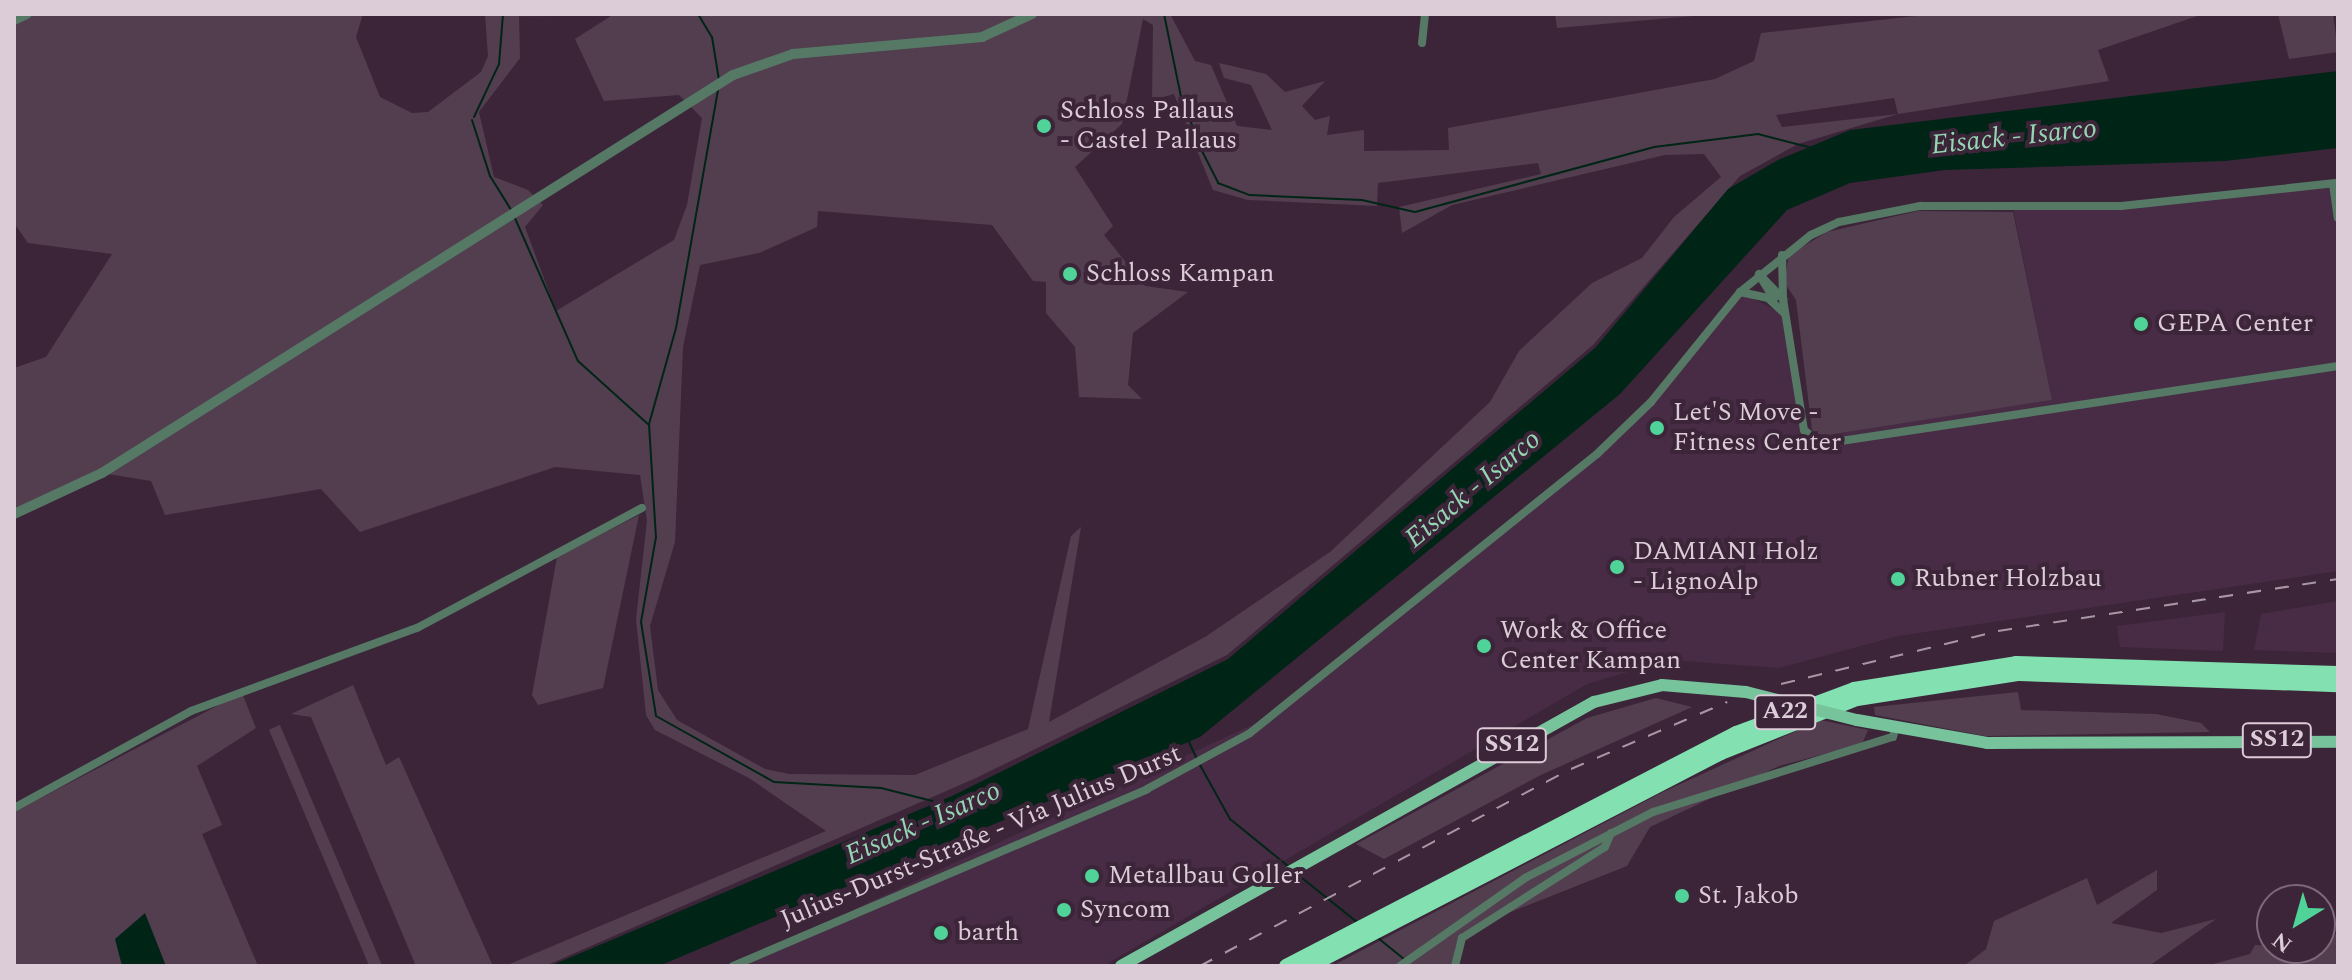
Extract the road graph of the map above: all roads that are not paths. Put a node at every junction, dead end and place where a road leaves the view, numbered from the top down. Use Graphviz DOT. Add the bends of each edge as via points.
graph roads {
  1 [pos="27,14"];
  2 [pos="1032,14"];
  3 [pos="1425,14"];
  4 [pos="14,20"];
  5 [pos="1422,43"];
  6 [pos="2335,184"];
  7 [pos="2338,218"];
  8 [pos="1782,255"];
  9 [pos="1759,274"];
  10 [pos="1740,292"];
  11 [pos="1780,301"];
  12 [pos="2338,366"];
  13 [pos="642,508"];
  14 [pos="14,514"];
  15 [pos="2338,673"];
  16 [pos="2338,685"];
  17 [pos="1895,729"];
  18 [pos="2338,742"];
  19 [pos="14,808"];
  20 [pos="1611,833"];
  21 [pos="733,966"];
  22 [pos="1121,966"];
  23 [pos="1286,966"];
  24 [pos="1310,966"];
  25 [pos="1400,966"];
  26 [pos="1455,966"];
  1 -- 4 [label="street"];
  2 -- 14 [label="street" via="982,37 793,54 725,79 102,473"];
  3 -- 5 [label="street"];
  6 -- 7 [label="street"];
  6 -- 8 [label="street, Julius-Durst-Straße - Via Julius Durst" via="2121,206 1878,211 1839,222"];
  8 -- 9 [label="street, Julius-Durst-Straße - Via Julius Durst"];
  8 -- 11 [label="street"];
  9 -- 10 [label="street, Julius-Durst-Straße - Via Julius Durst"];
  9 -- 11 [label="street"];
  10 -- 11 [label="street"];
  10 -- 21 [label="street, Julius-Durst-Straße - Via Julius Durst" via="1651,402 1597,454 1280,712 1205,761"];
  11 -- 12 [label="street" via="1804,430 1821,444"];
  13 -- 19 [label="street" via="417,628 204,705"];
  15 -- 23 [label="highway, A22" via="2016,663 1854,689 1736,733"];
  16 -- 24 [label="highway, A22" via="2019,674 1857,699 1721,753"];
  17 -- 18 [label="main road, SS12" via="2000,744"];
  17 -- 20 [label="street" via="1893,737 1727,784"];
  17 -- 22 [label="main road, SS12, bridge" via="1746,692 1662,685 1594,702"];
  20 -- 25 [label="street" via="1469,913"];
  20 -- 26 [label="street" via="1605,847 1462,938"];
}
